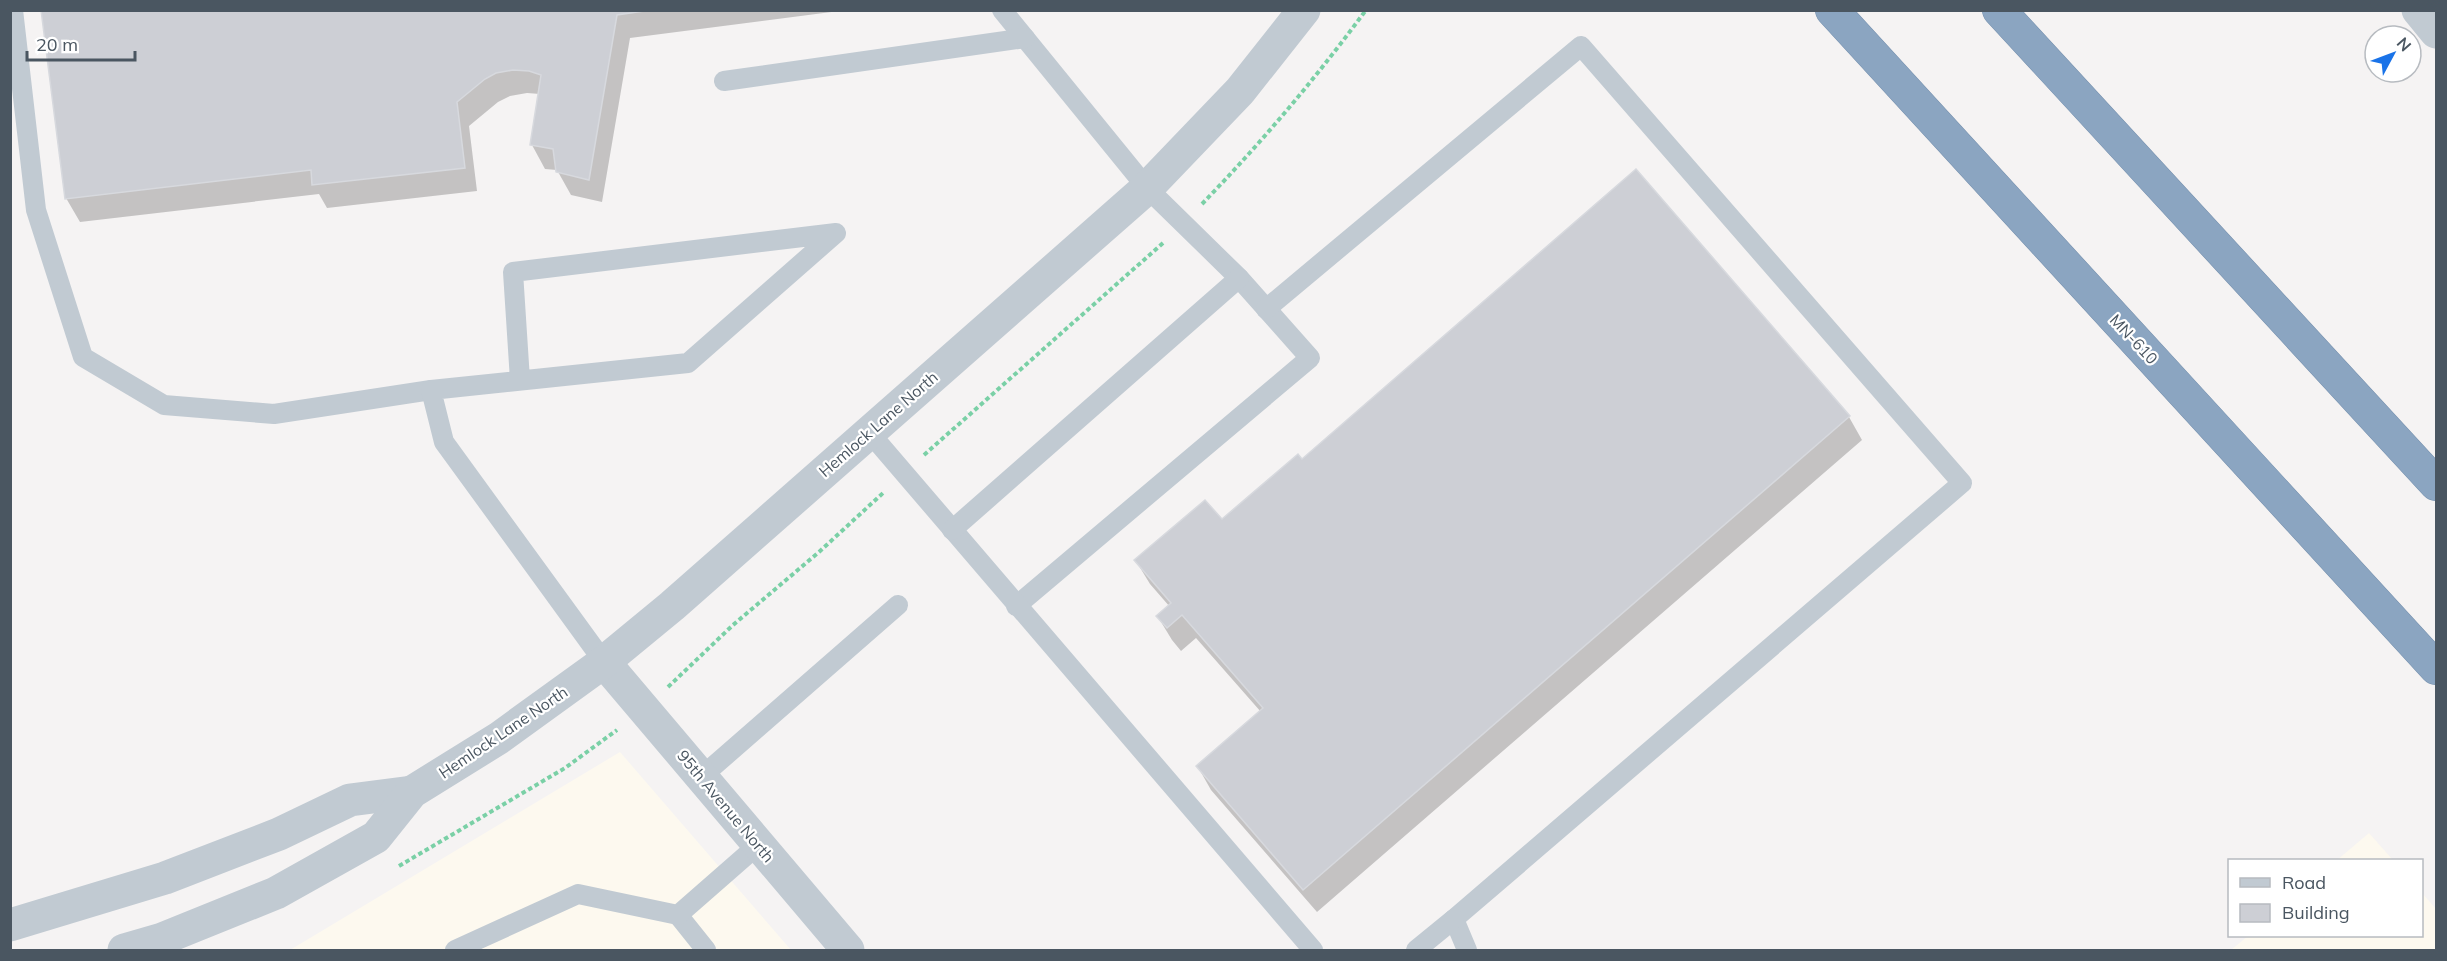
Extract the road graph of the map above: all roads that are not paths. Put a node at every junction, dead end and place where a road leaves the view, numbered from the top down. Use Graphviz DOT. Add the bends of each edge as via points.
graph roads {
  1 [pos="13,10"];
  2 [pos="1002,10"];
  3 [pos="1304,10"];
  4 [pos="1832,10"];
  5 [pos="2000,10"];
  6 [pos="2418,10"];
  7 [pos="2436,32"];
  8 [pos="1025,38"];
  9 [pos="724,81"];
  10 [pos="1147,188"];
  11 [pos="1239,278"];
  12 [pos="1266,309"];
  13 [pos="520,380"];
  14 [pos="431,390"];
  15 [pos="869,432"];
  16 [pos="2436,484"];
  17 [pos="952,530"];
  18 [pos="898,605"];
  19 [pos="1016,606"];
  20 [pos="604,662"];
  21 [pos="2436,668"];
  22 [pos="701,777"];
  23 [pos="412,792"];
  24 [pos="758,845"];
  25 [pos="678,915"];
  26 [pos="1454,919"];
  27 [pos="10,925"];
  28 [pos="124,951"];
  29 [pos="455,951"];
  30 [pos="706,951"];
  31 [pos="848,951"];
  32 [pos="1313,951"];
  33 [pos="1416,951"];
  34 [pos="1467,951"];
  1 -- 14 [label="lane" via="36,210 83,357 164,405 274,414"];
  2 -- 8 [label="lane"];
  3 -- 10 [label="street, Hemlock Lane North" via="1240,91"];
  4 -- 21 [label="highway, MN-610"];
  5 -- 16 [label="highway"];
  6 -- 7 [label="street"];
  8 -- 9 [label="lane"];
  8 -- 10 [label="lane"];
  10 -- 11 [label="lane"];
  10 -- 15 [label="street, Hemlock Lane North"];
  11 -- 12 [label="lane"];
  11 -- 17 [label="lane"];
  12 -- 19 [label="lane" via="1310,358"];
  12 -- 26 [label="lane" via="1581,46 1962,483"];
  13 -- 13 [label="lane" via="688,363 836,233 513,272"];
  13 -- 14 [label="lane"];
  14 -- 20 [label="lane" via="444,442"];
  15 -- 17 [label="lane"];
  15 -- 20 [label="street, Hemlock Lane North"];
  17 -- 19 [label="lane"];
  18 -- 22 [label="lane"];
  19 -- 32 [label="lane"];
  20 -- 22 [label="street, 95th Avenue North"];
  20 -- 23 [label="street, Hemlock Lane North" via="499,738"];
  22 -- 24 [label="street, 95th Avenue North"];
  23 -- 27 [label="street, Hemlock Lane North" via="350,800 279,834 165,878"];
  23 -- 28 [label="street, Hemlock Lane North" via="376,837 276,893"];
  24 -- 25 [label="lane"];
  24 -- 31 [label="street, 95th Avenue North"];
  25 -- 29 [label="lane" via="578,894"];
  25 -- 30 [label="lane"];
  26 -- 33 [label="lane"];
  26 -- 34 [label="lane"];
}
